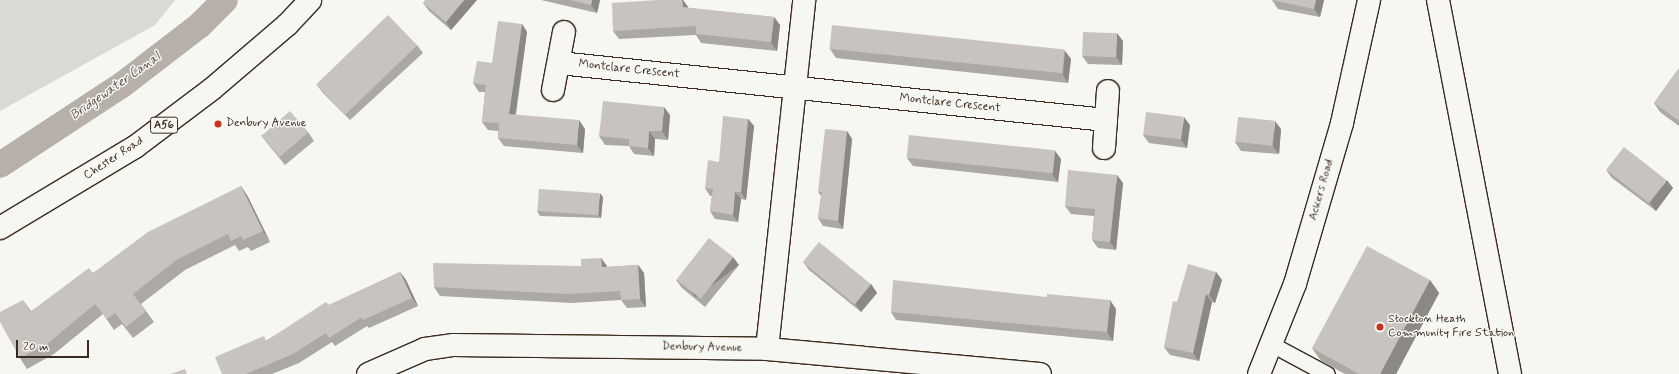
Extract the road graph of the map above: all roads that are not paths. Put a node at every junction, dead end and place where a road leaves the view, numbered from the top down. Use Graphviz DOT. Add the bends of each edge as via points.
graph roads {
  1 [pos="310,0"];
  2 [pos="804,0"];
  3 [pos="1369,0"];
  4 [pos="1438,0"];
  5 [pos="564,32"];
  6 [pos="558,63"];
  7 [pos="794,88"];
  8 [pos="553,90"];
  9 [pos="1108,92"];
  10 [pos="1106,120"];
  11 [pos="1104,148"];
  12 [pos="0,228"];
  13 [pos="1272,345"];
  14 [pos="767,349"];
  15 [pos="368,374"];
  16 [pos="1040,374"];
  17 [pos="1259,374"];
  18 [pos="1327,374"];
  19 [pos="1510,374"];
  1 -- 12 [label="street, Chester Road / A56" via="287,25 212,89 141,142"];
  2 -- 7 [label="street"];
  3 -- 13 [label="street, Ackers Road" via="1342,123"];
  4 -- 19 [label="street"];
  5 -- 6 [label="street"];
  6 -- 7 [label="street, Montclare Crescent"];
  6 -- 8 [label="street"];
  7 -- 10 [label="street, Montclare Crescent"];
  7 -- 14 [label="street"];
  9 -- 10 [label="street"];
  10 -- 11 [label="street"];
  13 -- 17 [label="street, Ackers Road"];
  13 -- 18 [label="lane"];
  14 -- 15 [label="street, Denbury Avenue" via="454,345 426,349"];
  14 -- 16 [label="street, Denbury Avenue"];
}
